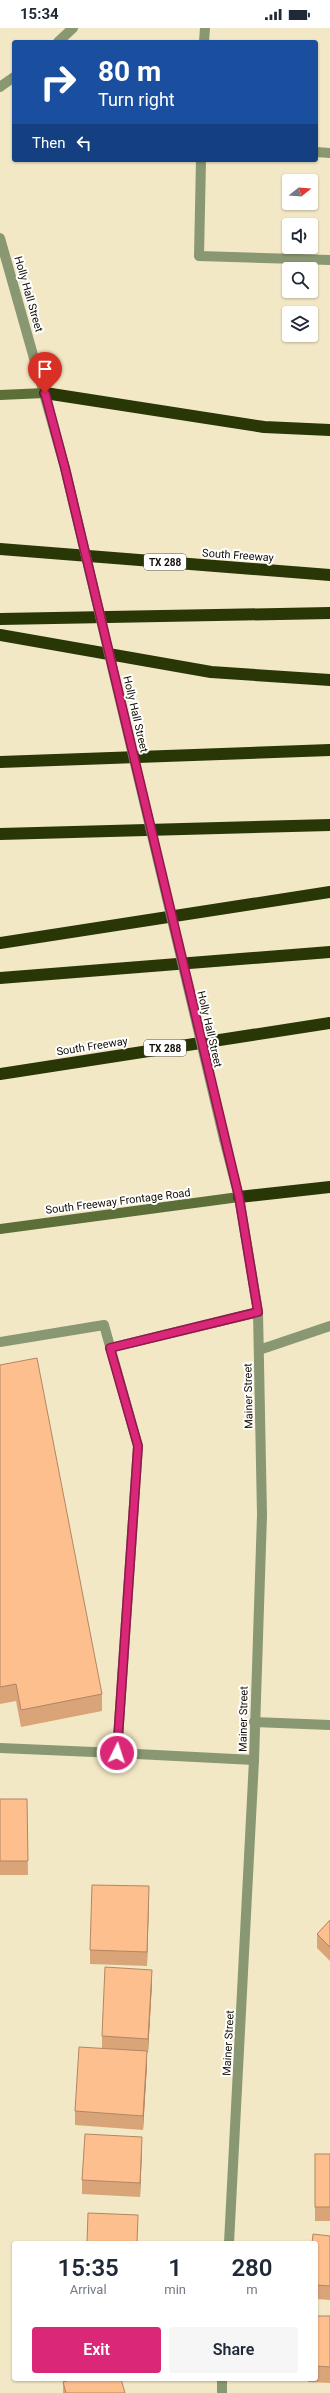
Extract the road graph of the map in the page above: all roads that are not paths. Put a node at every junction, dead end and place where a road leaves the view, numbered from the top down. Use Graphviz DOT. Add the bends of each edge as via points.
graph roads {
  1 [pos="74,28"];
  2 [pos="205,28"];
  3 [pos="60,40"];
  4 [pos="204,40"];
  5 [pos="12,78"];
  6 [pos="0,87"];
  7 [pos="318,152"];
  8 [pos="330,152"];
  9 [pos="201,162"];
  10 [pos="0,238"];
  11 [pos="330,260"];
  12 [pos="45,393"];
  13 [pos="0,395"];
  14 [pos="330,430"];
  15 [pos="0,549"];
  16 [pos="330,575"];
  17 [pos="330,613"];
  18 [pos="0,619"];
  19 [pos="0,635"];
  20 [pos="330,680"];
  21 [pos="330,750"];
  22 [pos="0,762"];
  23 [pos="330,825"];
  24 [pos="0,834"];
  25 [pos="330,892"];
  26 [pos="0,943"];
  27 [pos="330,952"];
  28 [pos="0,978"];
  29 [pos="330,1023"];
  30 [pos="0,1074"];
  31 [pos="330,1186"];
  32 [pos="239,1197"];
  33 [pos="0,1229"];
  34 [pos="258,1312"];
  35 [pos="330,1326"];
  36 [pos="0,1342"];
  37 [pos="110,1348"];
  38 [pos="259,1350"];
  39 [pos="254,1722"];
  40 [pos="330,1725"];
  41 [pos="0,1748"];
  42 [pos="117,1753"];
  43 [pos="254,1760"];
  44 [pos="229,2241"];
  45 [pos="222,2381"];
  46 [pos="222,2393"];
  1 -- 3 [label="street"];
  2 -- 4 [label="street"];
  5 -- 6 [label="street"];
  7 -- 8 [label="street"];
  9 -- 11 [label="street" via="199,256"];
  10 -- 12 [label="street, Holly Hall Street"];
  12 -- 13 [label="main road"];
  12 -- 14 [label="highway" via="264,427"];
  12 -- 32 [label="street, Holly Hall Street, bridge"];
  15 -- 16 [label="highway, South Freeway / TX 288"];
  17 -- 18 [label="highway"];
  19 -- 20 [label="highway" via="211,672"];
  21 -- 22 [label="highway"];
  23 -- 24 [label="highway"];
  25 -- 26 [label="highway"];
  27 -- 28 [label="highway"];
  29 -- 30 [label="highway, South Freeway / TX 288"];
  31 -- 32 [label="highway"];
  32 -- 33 [label="main road, South Freeway Frontage Road"];
  32 -- 34 [label="street, Mainer Street"];
  34 -- 37 [label="street"];
  34 -- 38 [label="street, Mainer Street"];
  35 -- 38 [label="street"];
  36 -- 37 [label="street" via="104,1325"];
  37 -- 42 [label="street" via="138,1446"];
  38 -- 39 [label="street, Mainer Street" via="262,1515"];
  39 -- 40 [label="street"];
  39 -- 43 [label="street, Mainer Street"];
  41 -- 42 [label="street"];
  42 -- 43 [label="street"];
  43 -- 44 [label="street, Mainer Street"];
  45 -- 46 [label="street"];
}
